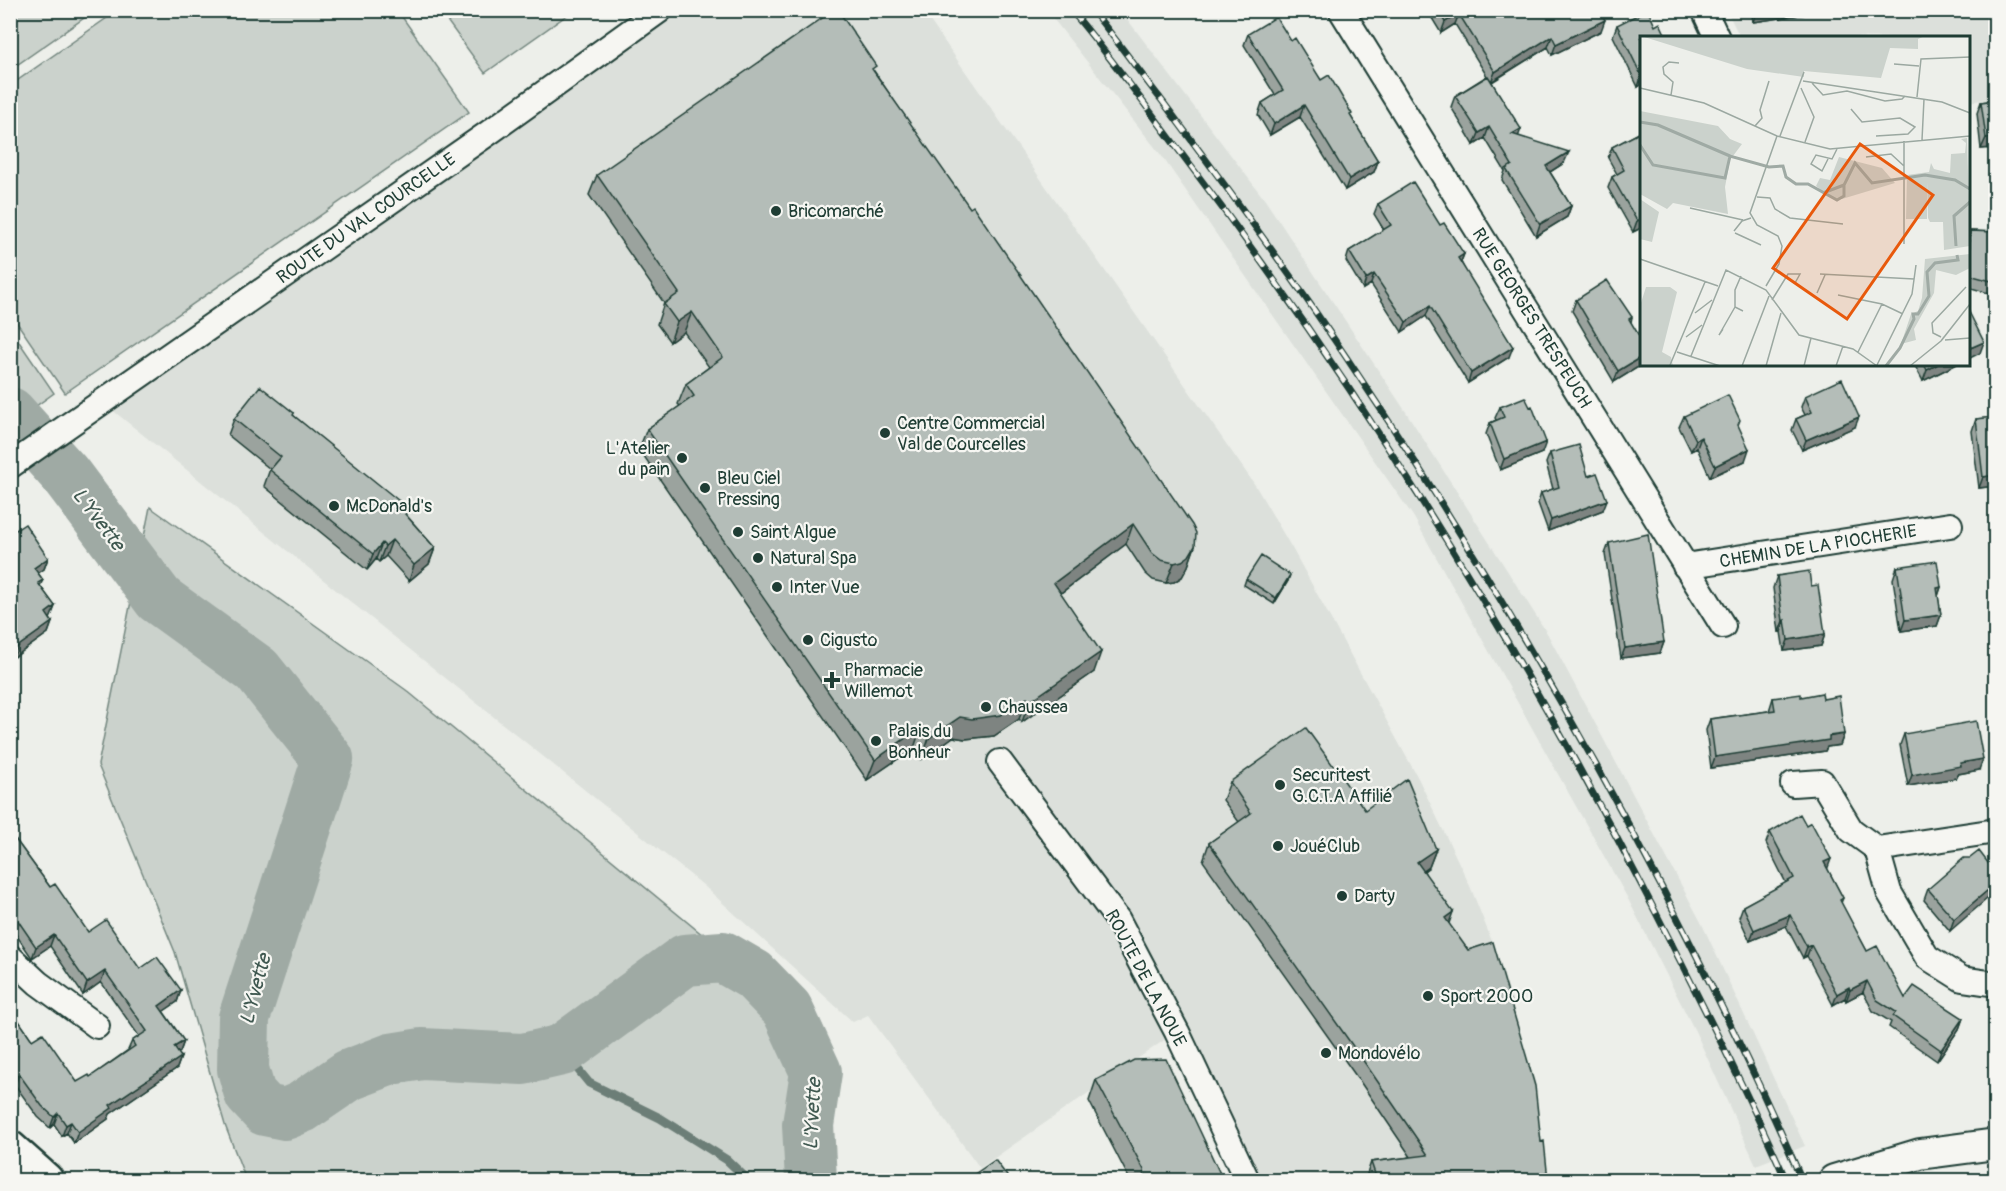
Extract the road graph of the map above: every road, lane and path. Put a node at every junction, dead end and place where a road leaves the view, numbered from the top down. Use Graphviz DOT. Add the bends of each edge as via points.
graph roads {
  1 [pos="660,10"];
  2 [pos="1341,10"];
  3 [pos="1704,10"];
  4 [pos="1716,36"];
  5 [pos="14,464"];
  6 [pos="1950,525"];
  7 [pos="1685,566"];
  8 [pos="1723,626"];
  9 [pos="1000,762"];
  10 [pos="1793,784"];
  11 [pos="1995,831"];
  12 [pos="1877,849"];
  13 [pos="10,957"];
  14 [pos="1995,984"];
  15 [pos="97,1026"];
  16 [pos="1995,1144"];
  17 [pos="10,1148"];
  18 [pos="46,1180"];
  19 [pos="1247,1180"];
  20 [pos="1834,1180"];
  1 -- 5 [label="street, ROUTE DU VAL COURCELLE"];
  2 -- 7 [label="street, RUE GEORGES TRESPEUCH"];
  3 -- 4 [label="street"];
  6 -- 7 [label="street, CHEMIN DE LA PIOCHERIE"];
  7 -- 8 [label="street, RUE GEORGES TRESPEUCH"];
  9 -- 19 [label="street, ROUTE DE LA NOUE" via="1118,920"];
  10 -- 12 [label="street" via="1822,782 1851,830"];
  11 -- 12 [label="street"];
  12 -- 14 [label="street" via="1889,892 1927,957 1962,979"];
  13 -- 15 [label="street"];
  16 -- 20 [label="street" via="1920,1154"];
  17 -- 18 [label="main road"];
}
